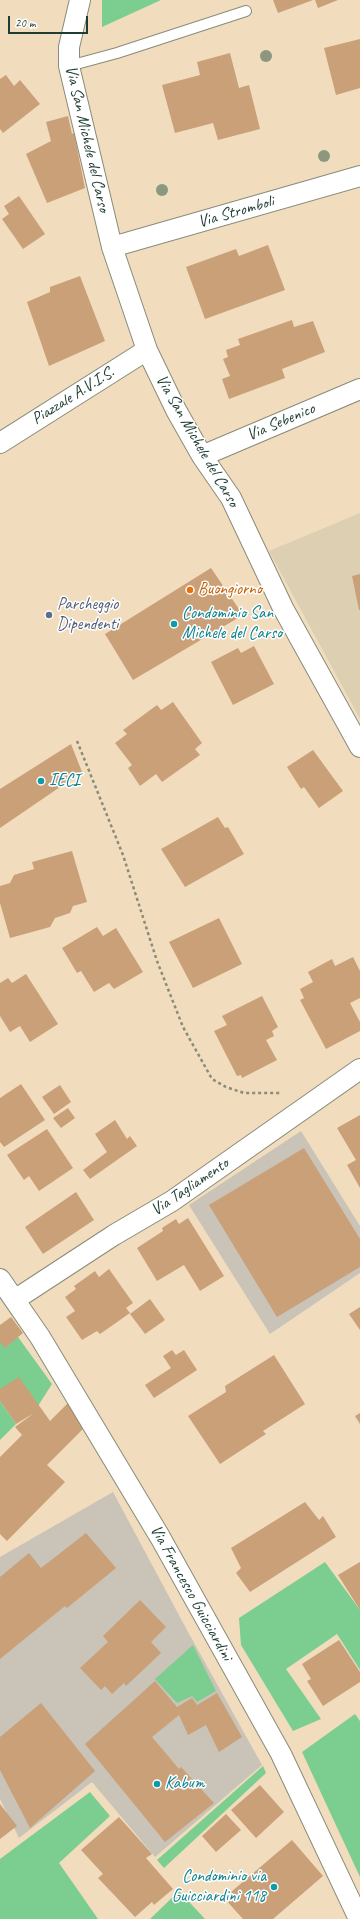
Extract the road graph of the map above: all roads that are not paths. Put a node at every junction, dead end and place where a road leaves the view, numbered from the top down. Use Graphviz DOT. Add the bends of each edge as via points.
graph roads {
  1 [pos="80,0"];
  2 [pos="246,11"];
  3 [pos="69,66"];
  4 [pos="360,176"];
  5 [pos="112,247"];
  6 [pos="147,350"];
  7 [pos="360,389"];
  8 [pos="0,442"];
  9 [pos="202,456"];
  10 [pos="360,747"];
  11 [pos="360,1069"];
  12 [pos="0,1279"];
  13 [pos="16,1299"];
  14 [pos="359,1919"];
  1 -- 3 [label="street, Via San Michele del Carso" via="70,47"];
  2 -- 3 [label="lane"];
  3 -- 5 [label="street, Via San Michele del Carso"];
  4 -- 5 [label="street, Via Stromboli"];
  5 -- 6 [label="street, Via San Michele del Carso"];
  6 -- 8 [label="street, Piazzale A.V.I.S."];
  6 -- 9 [label="street, Via San Michele del Carso"];
  7 -- 9 [label="street, Via Sebenico"];
  9 -- 10 [label="street, Via San Michele del Carso" via="231,498 283,608"];
  11 -- 13 [label="street, Via Tagliamento" via="172,1201 114,1235"];
  12 -- 13 [label="street, Via Francesco Guicciardini"];
  13 -- 14 [label="street, Via Francesco Guicciardini" via="160,1537 281,1754"];
}
